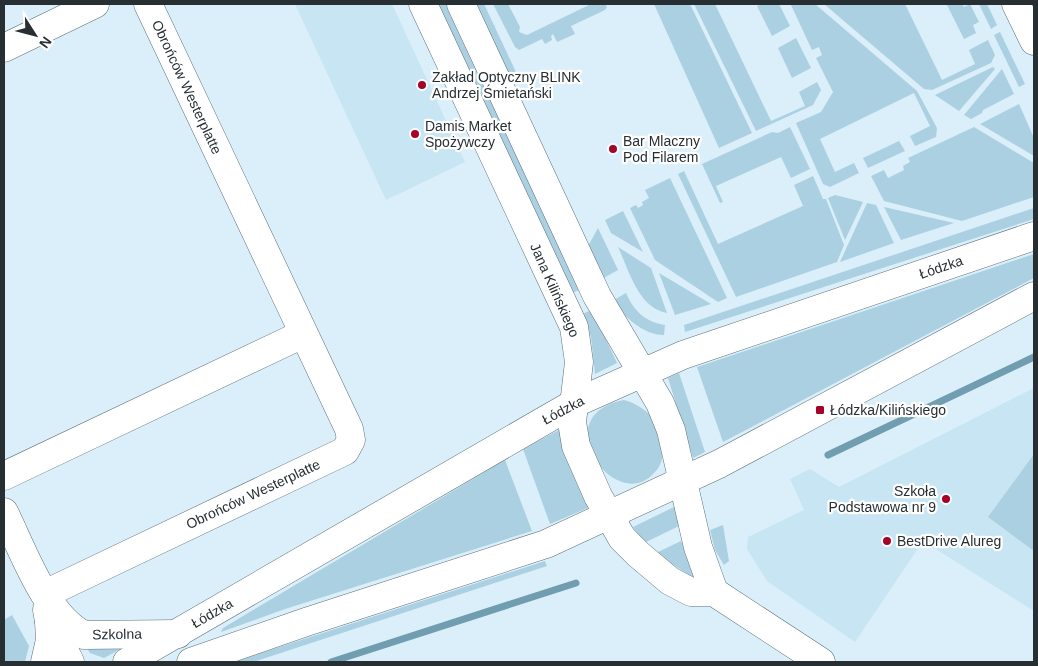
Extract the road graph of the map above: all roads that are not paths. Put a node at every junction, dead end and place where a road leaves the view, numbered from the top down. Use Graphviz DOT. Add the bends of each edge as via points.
graph roads {
  1 [pos="95,4"];
  2 [pos="148,4"];
  3 [pos="423,4"];
  4 [pos="461,4"];
  5 [pos="1016,4"];
  6 [pos="1034,41"];
  7 [pos="4,48"];
  8 [pos="1034,236"];
  9 [pos="1034,296"];
  10 [pos="303,334"];
  11 [pos="642,372"];
  12 [pos="574,404"];
  13 [pos="4,476"];
  14 [pos="683,481"];
  15 [pos="4,512"];
  16 [pos="608,517"];
  17 [pos="714,592"];
  18 [pos="44,594"];
  19 [pos="49,621"];
  20 [pos="178,634"];
  21 [pos="45,662"];
  22 [pos="70,662"];
  23 [pos="127,662"];
  24 [pos="191,662"];
  25 [pos="821,662"];
  1 -- 7 [label="street"];
  2 -- 10 [label="street, Obrońców Westerplatte"];
  3 -- 12 [label="street, Jana Kilińskiego" via="574,327 579,362"];
  4 -- 11 [label="street" via="597,296"];
  5 -- 6 [label="street"];
  8 -- 11 [label="street, Łódzka" via="683,355"];
  9 -- 14 [label="street"];
  10 -- 13 [label="street"];
  10 -- 18 [label="street, Obrońców Westerplatte" via="349,429 351,440 344,451"];
  11 -- 12 [label="street, Łódzka"];
  11 -- 14 [label="street" via="671,430"];
  12 -- 16 [label="street, Jana Kilińskiego" via="572,422 576,446"];
  12 -- 20 [label="street, Łódzka"];
  14 -- 16 [label="street"];
  14 -- 17 [label="street" via="698,547"];
  15 -- 18 [label="street, Szkolna"];
  16 -- 17 [label="street, Jana Kilińskiego" via="622,538 670,581 691,592"];
  16 -- 24 [label="street" via="537,547"];
  17 -- 25 [label="street"];
  18 -- 19 [label="street, Szkolna"];
  18 -- 20 [label="street, Szkolna" via="65,622 84,635"];
  19 -- 21 [label="street, Szkolna" via="50,640"];
  19 -- 22 [label="street, Szkolna"];
  20 -- 23 [label="street, Łódzka"];
}
